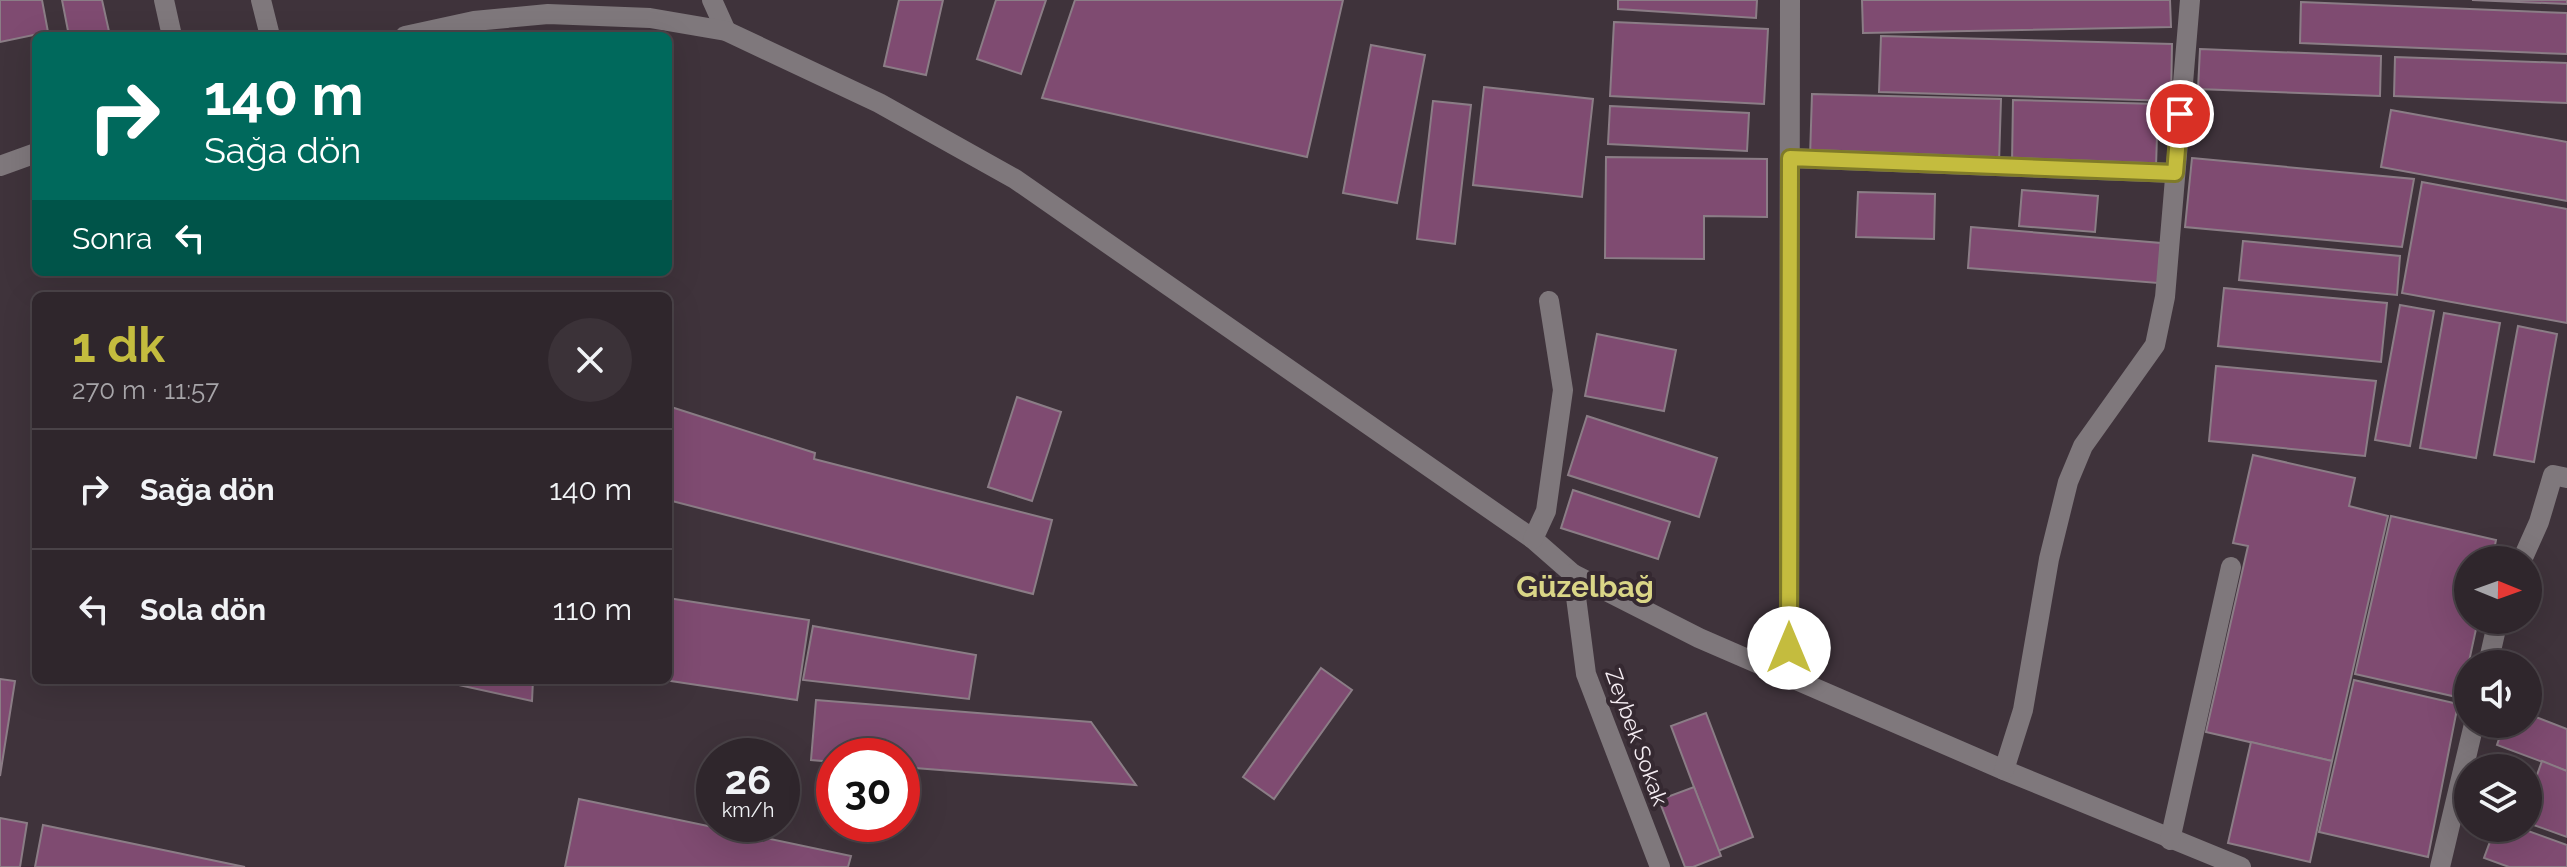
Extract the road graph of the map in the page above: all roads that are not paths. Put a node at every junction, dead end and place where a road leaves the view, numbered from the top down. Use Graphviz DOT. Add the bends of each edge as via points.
graph roads {
  1 [pos="164,0"];
  2 [pos="261,0"];
  3 [pos="712,0"];
  4 [pos="1790,0"];
  5 [pos="2190,0"];
  6 [pos="726,31"];
  7 [pos="171,32"];
  8 [pos="269,32"];
  9 [pos="423,32"];
  10 [pos="32,154"];
  11 [pos="1790,158"];
  12 [pos="0,166"];
  13 [pos="2175,173"];
  14 [pos="1549,301"];
  15 [pos="2567,478"];
  16 [pos="1533,539"];
  17 [pos="2528,546"];
  18 [pos="2231,567"];
  19 [pos="1573,574"];
  20 [pos="1789,679"];
  21 [pos="2471,738"];
  22 [pos="2004,770"];
  23 [pos="2170,840"];
  24 [pos="2237,865"];
  25 [pos="1660,867"];
  26 [pos="2258,867"];
  27 [pos="2440,867"];
  1 -- 7 [label="street"];
  2 -- 8 [label="street"];
  3 -- 6 [label="street"];
  4 -- 11 [label="street"];
  5 -- 13 [label="street"];
  6 -- 9 [label="street" via="650,18 548,14"];
  6 -- 16 [label="street" via="879,103 1015,179"];
  10 -- 12 [label="street"];
  11 -- 13 [label="street"];
  11 -- 20 [label="street"];
  13 -- 22 [label="street" via="2165,297 2155,345 2083,446 2068,482 2023,710"];
  14 -- 16 [label="street" via="1563,390 1546,511"];
  15 -- 17 [label="street" via="2553,475"];
  16 -- 19 [label="street"];
  18 -- 23 [label="street"];
  19 -- 20 [label="street"];
  19 -- 25 [label="street, Zeybek Sokak" via="1586,674"];
  20 -- 22 [label="street"];
  21 -- 27 [label="street"];
  22 -- 23 [label="street"];
  23 -- 24 [label="street"];
  24 -- 26 [label="street"];
}
